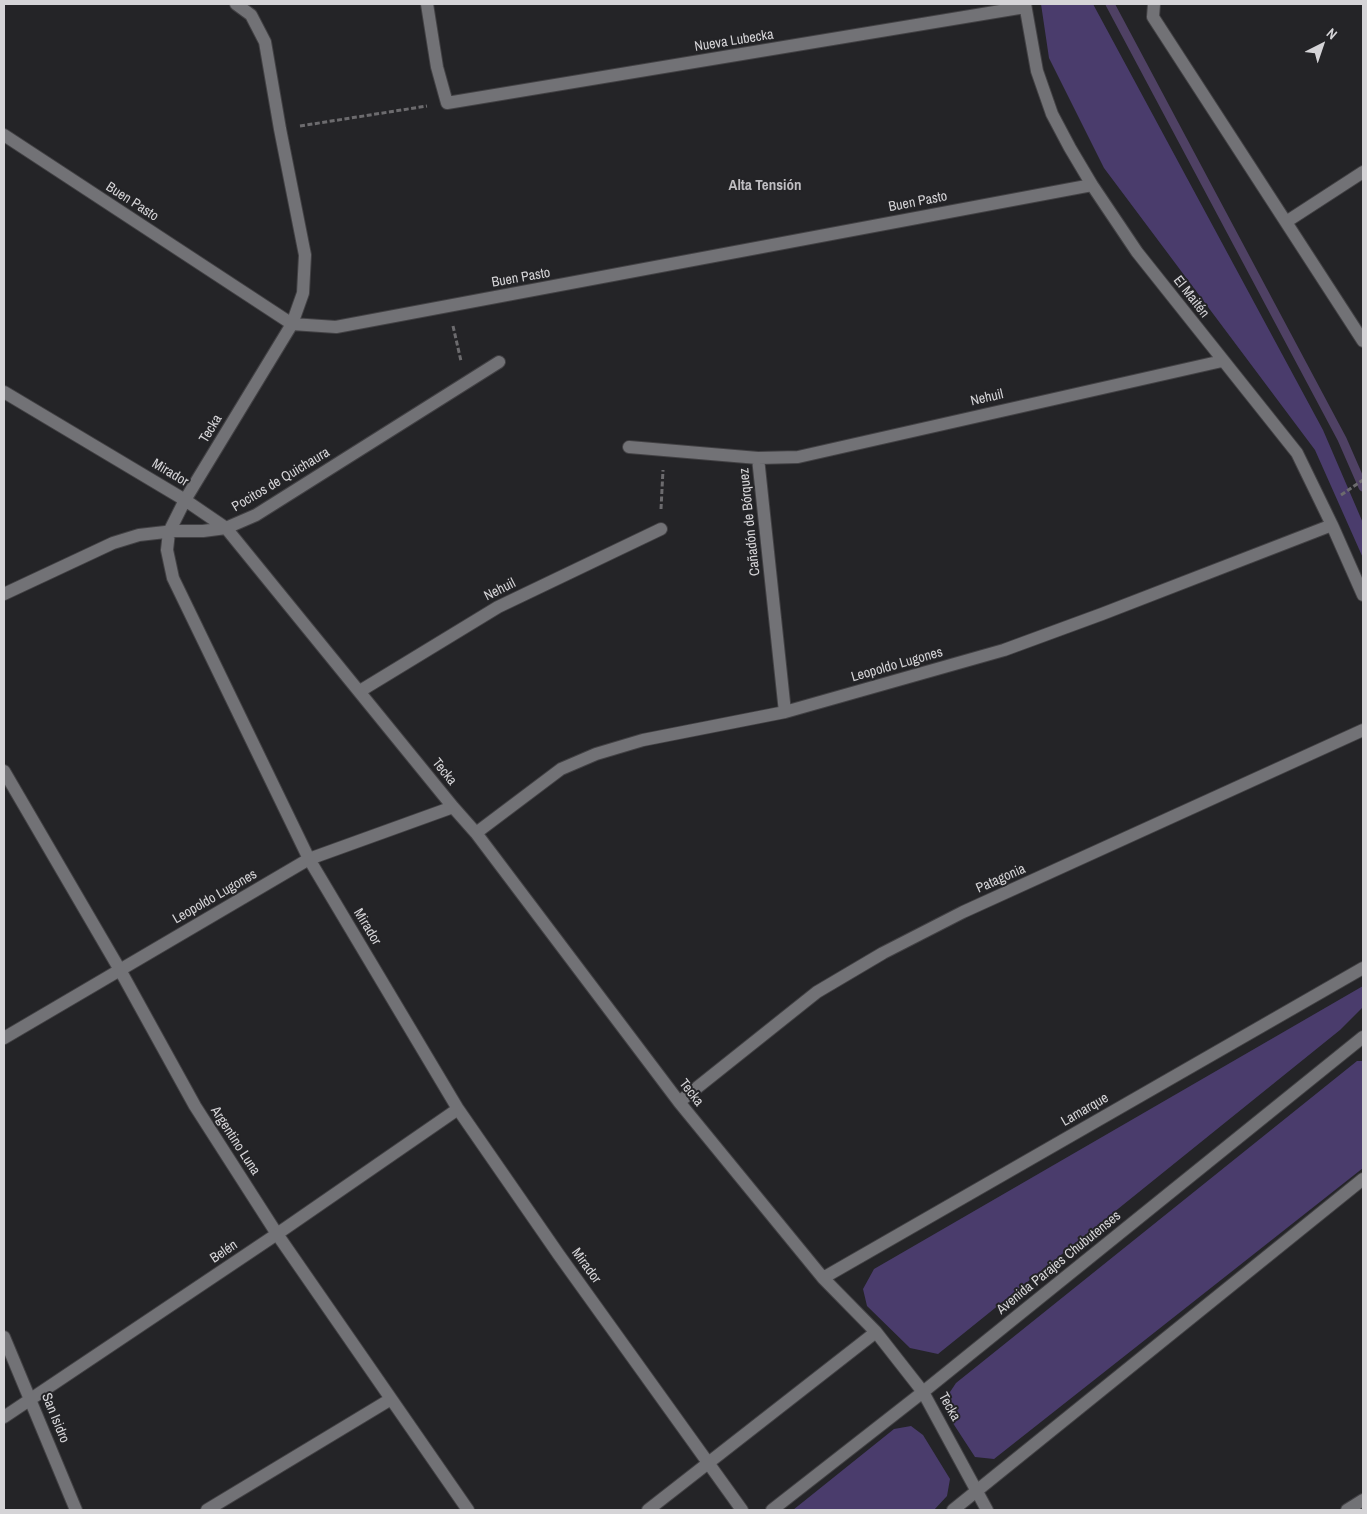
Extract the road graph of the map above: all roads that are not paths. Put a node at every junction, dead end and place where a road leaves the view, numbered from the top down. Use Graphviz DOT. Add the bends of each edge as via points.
graph roads {
  1 [pos="236,4"];
  2 [pos="427,4"];
  3 [pos="1154,4"];
  4 [pos="1025,6"];
  5 [pos="4,136"];
  6 [pos="1363,172"];
  7 [pos="1092,185"];
  8 [pos="1286,222"];
  9 [pos="292,324"];
  10 [pos="1363,340"];
  11 [pos="1222,361"];
  12 [pos="499,362"];
  13 [pos="4,392"];
  14 [pos="628,447"];
  15 [pos="758,458"];
  16 [pos="185,500"];
  17 [pos="1332,525"];
  18 [pos="226,528"];
  19 [pos="660,530"];
  20 [pos="169,532"];
  21 [pos="4,594"];
  22 [pos="1363,595"];
  23 [pos="360,691"];
  24 [pos="785,712"];
  25 [pos="1363,730"];
  26 [pos="4,771"];
  27 [pos="453,807"];
  28 [pos="476,832"];
  29 [pos="309,859"];
  30 [pos="1363,968"];
  31 [pos="120,970"];
  32 [pos="1363,1037"];
  33 [pos="4,1038"];
  34 [pos="678,1102"];
  35 [pos="458,1109"];
  36 [pos="1363,1179"];
  37 [pos="277,1234"];
  38 [pos="822,1278"];
  39 [pos="876,1332"];
  40 [pos="4,1338"];
  41 [pos="923,1392"];
  42 [pos="391,1399"];
  43 [pos="31,1400"];
  44 [pos="4,1417"];
  45 [pos="708,1463"];
  46 [pos="977,1491"];
  47 [pos="1363,1500"];
  48 [pos="76,1510"];
  49 [pos="207,1510"];
  50 [pos="468,1510"];
  51 [pos="648,1510"];
  52 [pos="742,1510"];
  53 [pos="772,1510"];
  54 [pos="953,1510"];
  55 [pos="987,1510"];
  56 [pos="1347,1510"];
  1 -- 9 [label="street, Tecka" via="251,15 266,42 305,255 303,292"];
  2 -- 4 [label="street, Nueva Lubecka" via="437,67 447,103"];
  3 -- 8 [label="street" via="1153,17"];
  4 -- 7 [label="street, El Maitén" via="1037,71 1052,114"];
  5 -- 9 [label="street, Buen Pasto"];
  6 -- 8 [label="street"];
  7 -- 9 [label="street, Buen Pasto" via="336,327"];
  7 -- 11 [label="street, El Maitén" via="1137,252"];
  8 -- 10 [label="street"];
  9 -- 16 [label="street, Tecka"];
  11 -- 15 [label="street, Nehuil" via="798,457"];
  11 -- 17 [label="street, El Maitén" via="1297,454"];
  12 -- 18 [label="street, Pocitos de Quichaura" via="256,515"];
  13 -- 16 [label="street, Mirador"];
  14 -- 15 [label="street, Cañadón de Bórquez"];
  15 -- 24 [label="street, Cañadón de Bórquez"];
  16 -- 18 [label="street, Tecka"];
  16 -- 20 [label="street, Mirador"];
  17 -- 22 [label="street, El Maitén"];
  17 -- 24 [label="street, Leopoldo Lugones" via="1004,650"];
  18 -- 20 [label="street, Pocitos de Quichaura"];
  18 -- 23 [label="street, Tecka"];
  19 -- 23 [label="street, Nehuil" via="498,607"];
  20 -- 21 [label="street, Pocitos de Quichaura" via="139,535 113,543"];
  20 -- 29 [label="street, Mirador" via="167,550 173,578"];
  23 -- 27 [label="street, Tecka"];
  24 -- 28 [label="street, Leopoldo Lugones" via="643,740 596,754 560,770"];
  25 -- 34 [label="street, Patagonia" via="963,912 883,953 817,992"];
  26 -- 31 [label="street, Argentino Luna"];
  27 -- 28 [label="street, Tecka"];
  27 -- 29 [label="street, Leopoldo Lugones"];
  28 -- 34 [label="street, Tecka"];
  29 -- 31 [label="street, Leopoldo Lugones"];
  29 -- 35 [label="street, Mirador"];
  30 -- 38 [label="street, Lamarque"];
  31 -- 33 [label="street, Leopoldo Lugones"];
  31 -- 37 [label="street, Argentino Luna" via="195,1106"];
  32 -- 41 [label="street, Avenida Parajes Chubutenses"];
  34 -- 38 [label="street, Tecka"];
  35 -- 37 [label="street, Belén"];
  35 -- 45 [label="street, Mirador"];
  36 -- 46 [label="street"];
  37 -- 42 [label="street, Argentino Luna"];
  37 -- 43 [label="street, Belén"];
  38 -- 39 [label="street, Tecka"];
  39 -- 41 [label="street, Tecka"];
  39 -- 45 [label="street"];
  40 -- 43 [label="street, San Isidro"];
  41 -- 46 [label="street, Tecka"];
  41 -- 53 [label="street, Avenida Parajes Chubutenses"];
  42 -- 49 [label="street"];
  42 -- 50 [label="street, Argentino Luna"];
  43 -- 44 [label="street, Belén"];
  43 -- 48 [label="street, San Isidro"];
  45 -- 51 [label="street"];
  45 -- 52 [label="street, Mirador"];
  46 -- 54 [label="street"];
  46 -- 55 [label="street, Tecka"];
  47 -- 56 [label="street"];
}
